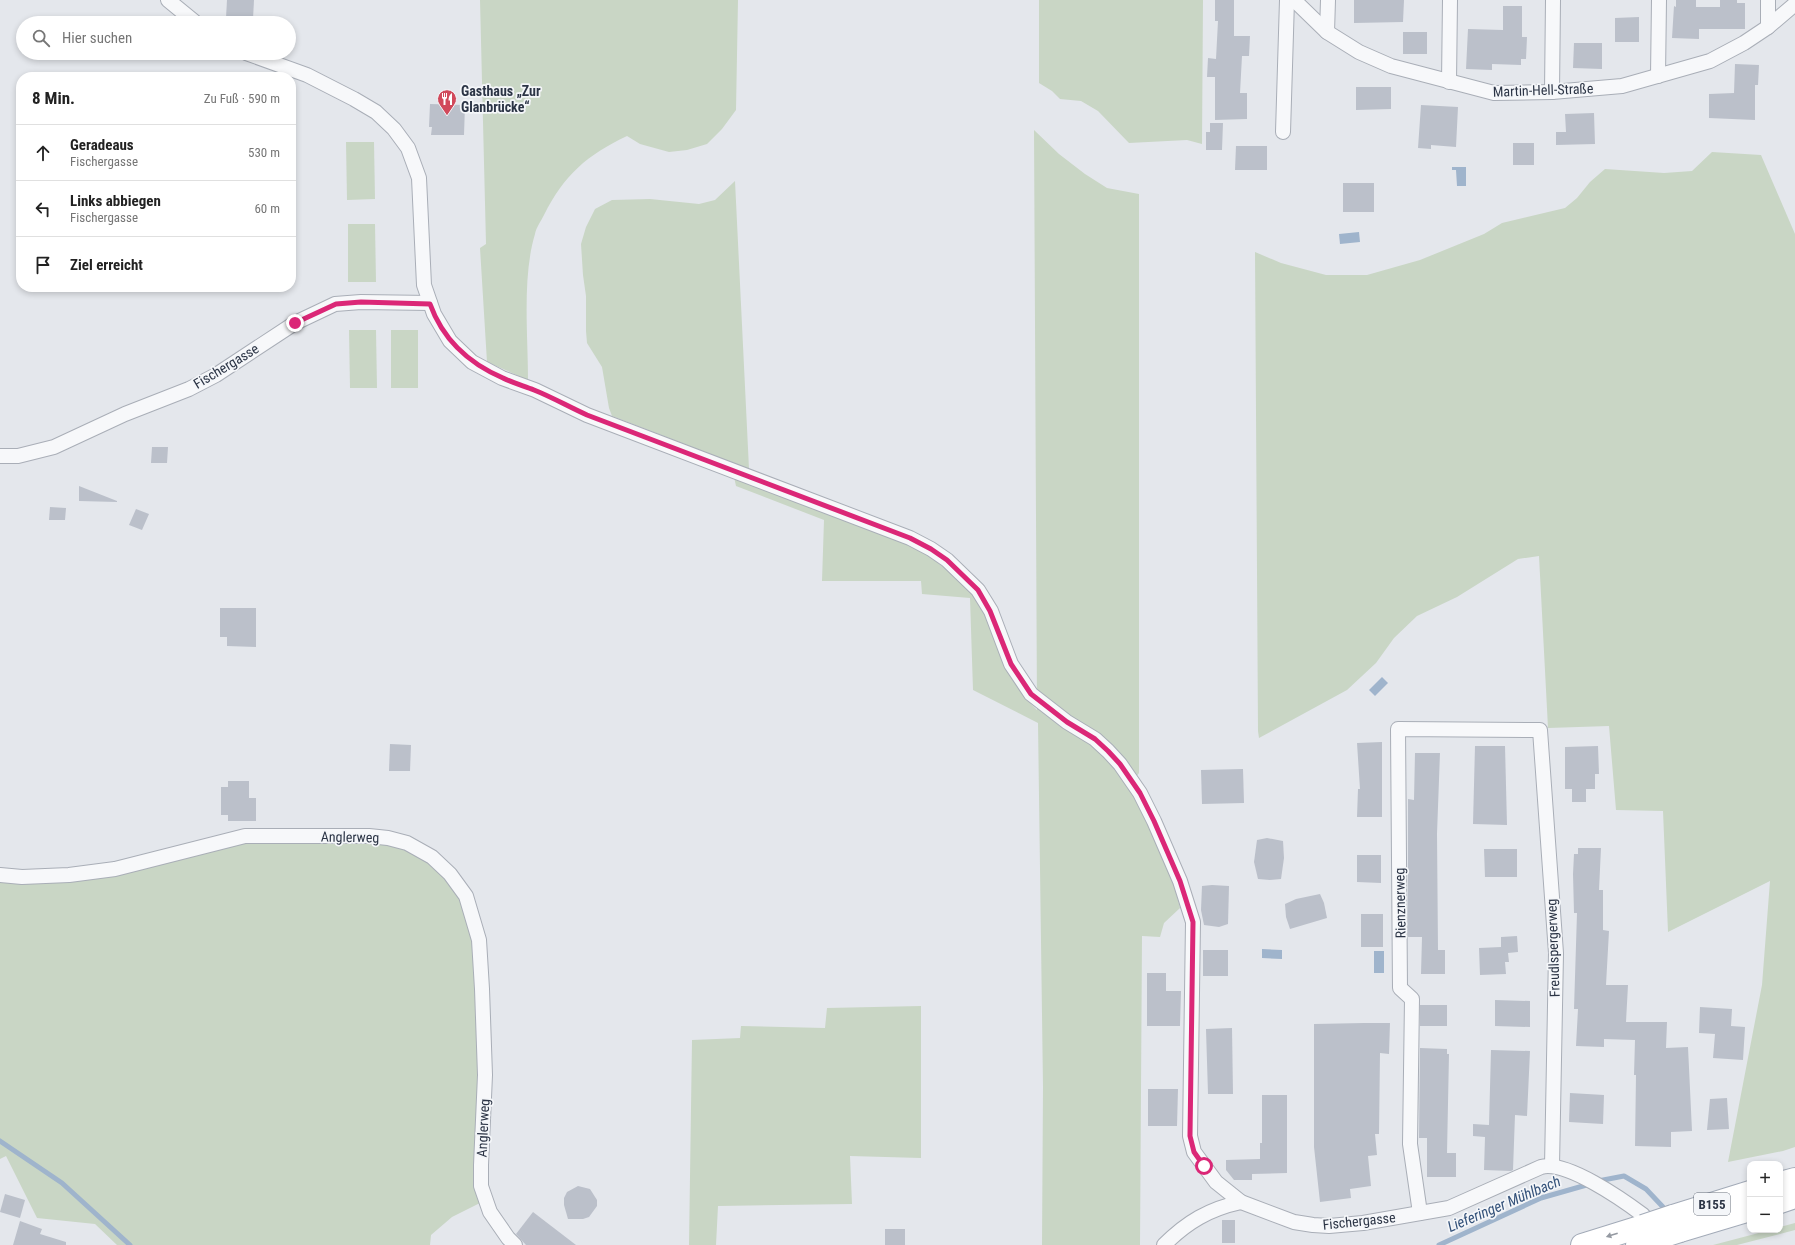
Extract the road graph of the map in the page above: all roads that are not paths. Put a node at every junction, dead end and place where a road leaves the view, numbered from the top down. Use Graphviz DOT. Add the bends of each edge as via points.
graph roads {
  1 [pos="168,0"];
  2 [pos="1287,0"];
  3 [pos="1294,0"];
  4 [pos="1328,0"];
  5 [pos="1450,0"];
  6 [pos="1553,0"];
  7 [pos="1659,0"];
  8 [pos="1768,0"];
  9 [pos="1795,4"];
  10 [pos="187,16"];
  11 [pos="1768,27"];
  12 [pos="1328,32"];
  13 [pos="265,60"];
  14 [pos="1658,76"];
  15 [pos="1449,82"];
  16 [pos="1552,92"];
  17 [pos="1283,132"];
  18 [pos="430,304"];
  19 [pos="0,456"];
  20 [pos="1540,730"];
  21 [pos="0,875"];
  22 [pos="1552,1166"];
  23 [pos="1795,1179"];
  24 [pos="1783,1182"];
  25 [pos="1747,1193"];
  26 [pos="1795,1197"];
  27 [pos="1783,1201"];
  28 [pos="1241,1202"];
  29 [pos="1747,1211"];
  30 [pos="1420,1213"];
  31 [pos="1677,1224"];
  32 [pos="1644,1231"];
  33 [pos="515,1245"];
  34 [pos="1164,1245"];
  35 [pos="1582,1245"];
  1 -- 10 [label="street"];
  2 -- 17 [label="street"];
  3 -- 12 [label="street, Martin-Hell-Straße"];
  4 -- 12 [label="street"];
  5 -- 15 [label="street"];
  6 -- 16 [label="street"];
  7 -- 14 [label="street"];
  8 -- 11 [label="street"];
  9 -- 11 [label="street, Martin-Hell-Straße"];
  11 -- 14 [label="street, Martin-Hell-Straße" via="1710,61"];
  12 -- 15 [label="street, Martin-Hell-Straße" via="1359,52 1392,66"];
  13 -- 18 [label="street, Fischergasse" via="307,75 376,112 394,129 408,148 419,178 424,285"];
  14 -- 16 [label="street, Martin-Hell-Straße" via="1622,86"];
  15 -- 16 [label="street, Martin-Hell-Straße" via="1494,93"];
  18 -- 19 [label="street, Fischergasse" via="336,304 295,323 216,375 189,389 126,414 54,448 18,456"];
  18 -- 28 [label="street, Fischergasse" via="450,341 472,362 502,378 535,390 587,415 910,538 947,560 978,590 990,611 1011,664 1031,694 1067,722 1095,739 1120,764 1140,793 1180,881 1193,922 1190,1136 1194,1152 1216,1182"];
  20 -- 22 [label="street, Freudlspergerweg" via="1556,953"];
  20 -- 30 [label="street, Rienznerweg" via="1398,729 1400,988 1412,999 1410,1144"];
  21 -- 33 [label="street, Anglerweg" via="69,875 116,869 245,836 388,838 407,843 432,857 450,874 466,896 479,940 485,1075 481,1186 490,1212"];
  22 -- 30 [label="street, Fischergasse" via="1541,1167 1449,1208"];
  22 -- 32 [label="street" via="1566,1170 1604,1189"];
  23 -- 24 [label="main road"];
  25 -- 31 [label="main road, B155"];
  26 -- 27 [label="main road"];
  28 -- 30 [label="street, Fischergasse" via="1294,1222 1329,1226"];
  28 -- 34 [label="street" via="1218,1207 1185,1226"];
  29 -- 31 [label="main road, B155"];
  31 -- 32 [label="main road, B155, bridge"];
  32 -- 35 [label="main road, B155, one-way"];
}
